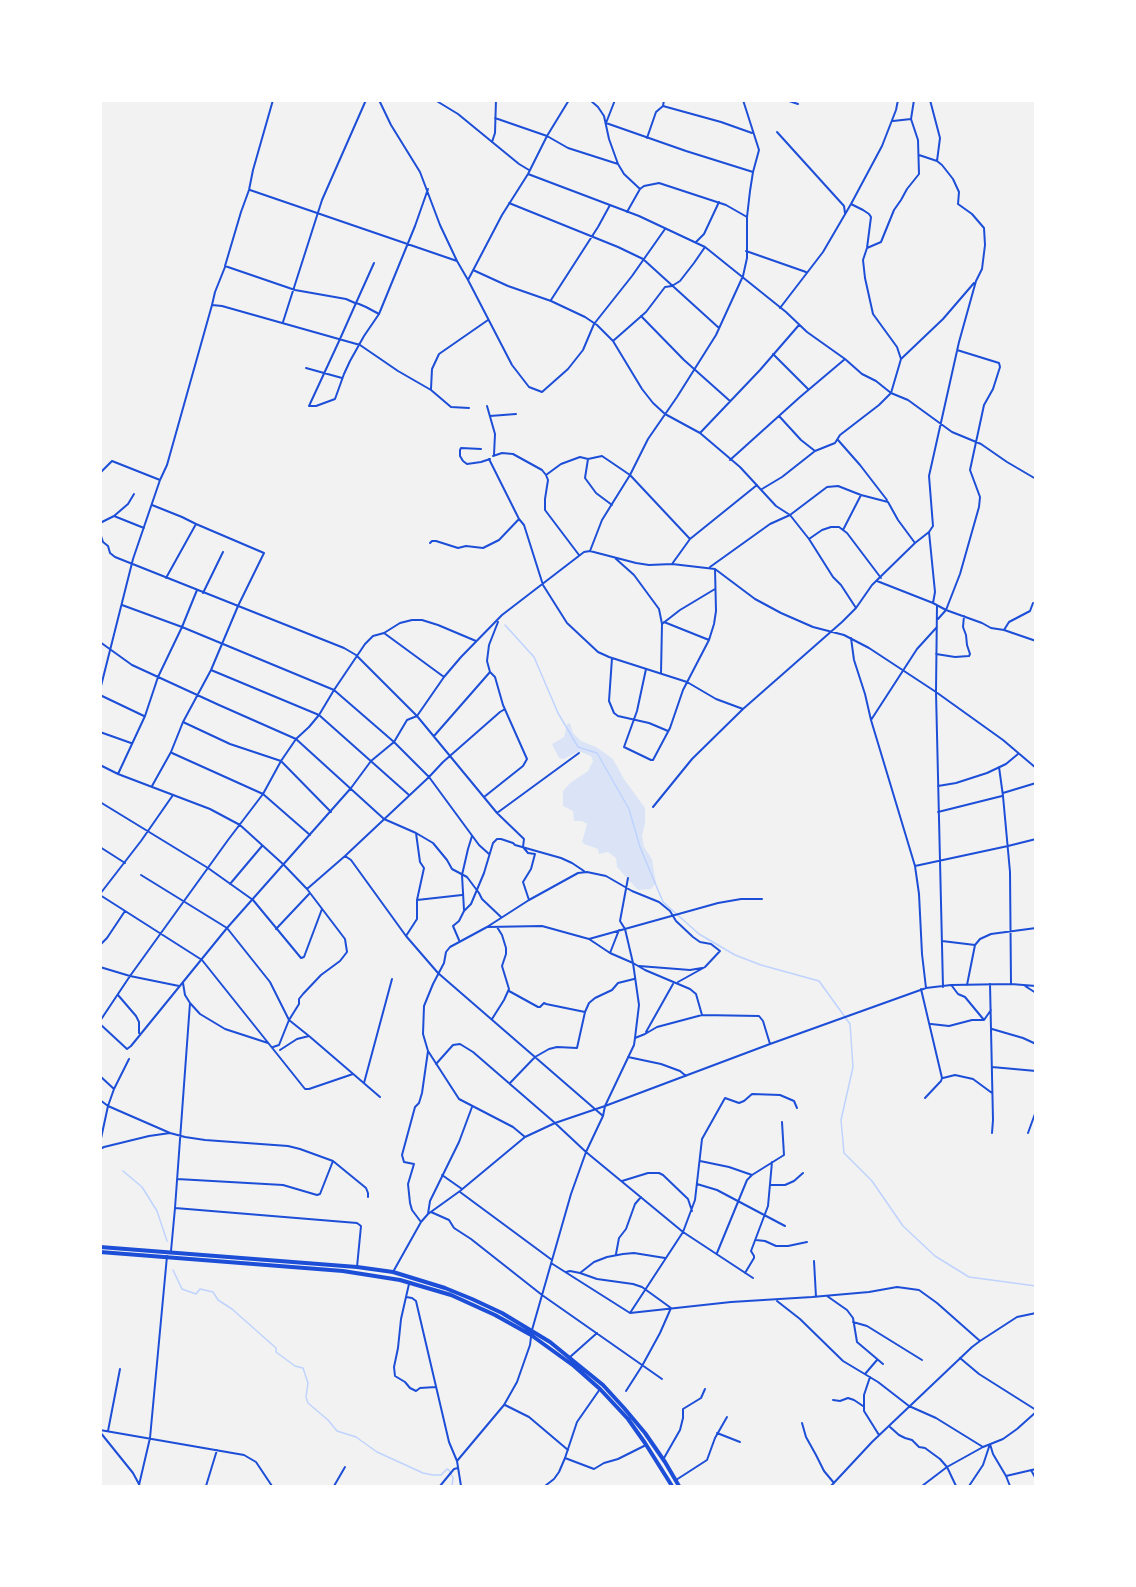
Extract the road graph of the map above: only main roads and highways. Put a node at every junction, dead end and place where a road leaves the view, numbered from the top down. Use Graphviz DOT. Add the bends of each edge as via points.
graph roads {
  1 [pos="100,1247"];
  2 [pos="100,1252"];
  3 [pos="531,1333"];
  4 [pos="672,1486"];
  5 [pos="679,1486"];
  1 -- 3 [label="main road" via="393,1272 502,1312"];
  2 -- 3 [label="main road" via="385,1276 451,1295"];
  3 -- 4 [label="main road" via="600,1389 628,1419"];
  3 -- 5 [label="main road" via="570,1357 603,1385 645,1433"];
}
